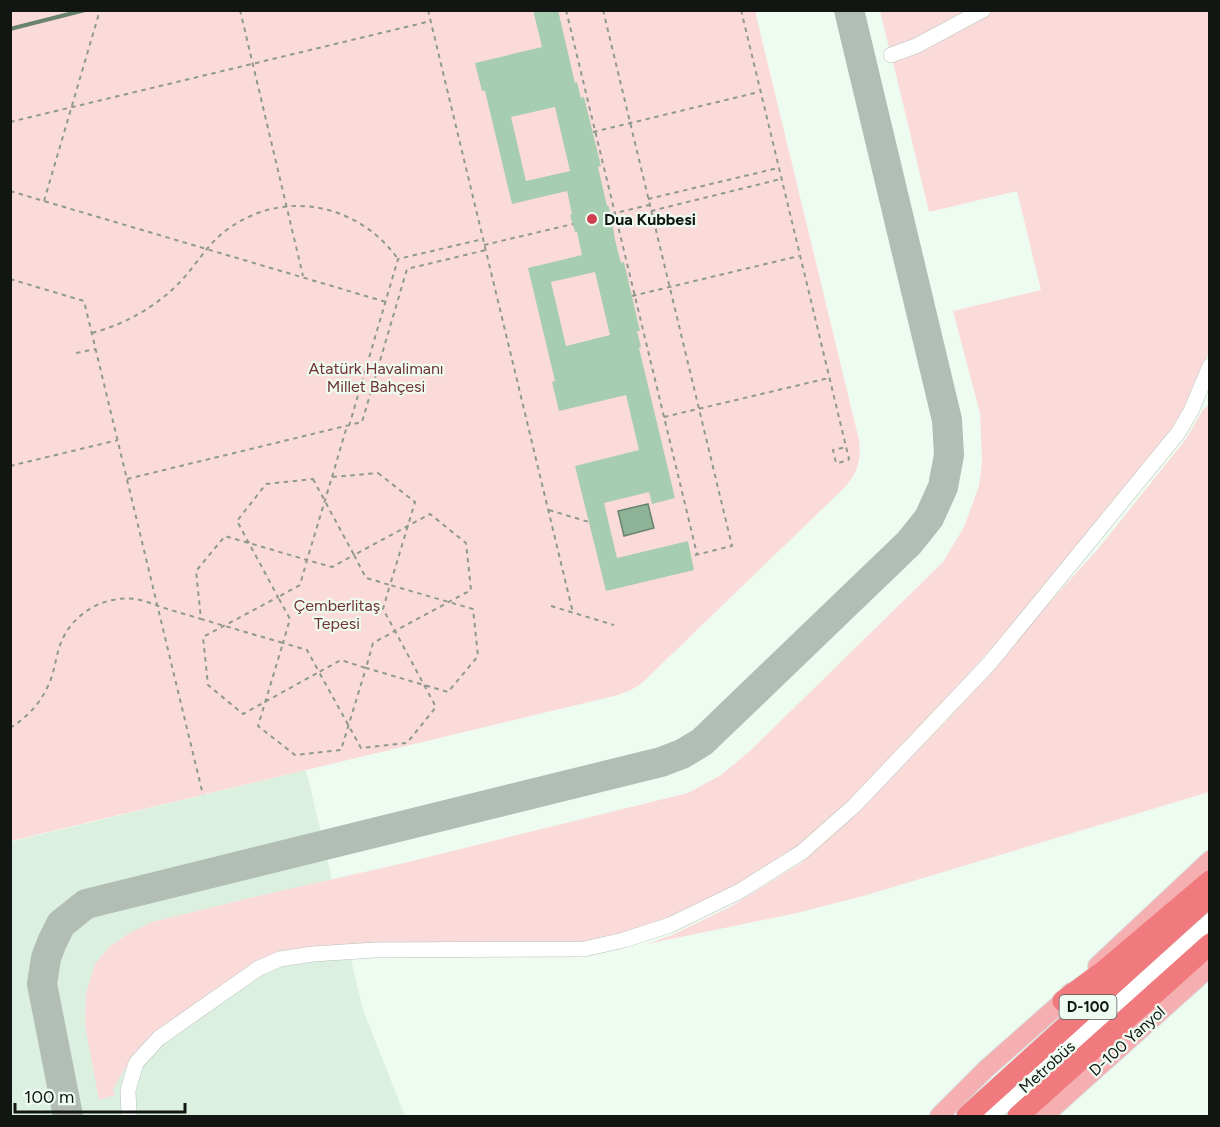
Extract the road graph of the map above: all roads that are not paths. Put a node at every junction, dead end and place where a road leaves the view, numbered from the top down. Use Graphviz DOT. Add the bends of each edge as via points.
graph roads {
  1 [pos="983,10"];
  2 [pos="891,55"];
  3 [pos="1209,366"];
  4 [pos="1209,394"];
  5 [pos="1191,411"];
  6 [pos="1209,860"];
  7 [pos="1209,881"];
  8 [pos="1209,896"];
  9 [pos="1209,921"];
  10 [pos="1209,944"];
  11 [pos="1209,967"];
  12 [pos="1063,1001"];
  13 [pos="129,1116"];
  14 [pos="939,1116"];
  15 [pos="967,1116"];
  16 [pos="992,1116"];
  17 [pos="1018,1116"];
  18 [pos="1044,1116"];
  1 -- 2 [label="lane"];
  3 -- 5 [label="lane"];
  4 -- 5 [label="lane"];
  5 -- 13 [label="lane" via="1155,462 989,664 854,806 802,852 740,891 670,924 584,949 375,950 313,954 259,968 159,1038 136,1063 128,1090"];
  6 -- 12 [label="main road"];
  7 -- 12 [label="highway"];
  8 -- 15 [label="highway, D-100"];
  9 -- 16 [label="lane, Metrobüs"];
  10 -- 17 [label="highway, D-100"];
  11 -- 18 [label="main road, D-100 Yanyol"];
  12 -- 14 [label="main road"];
}
